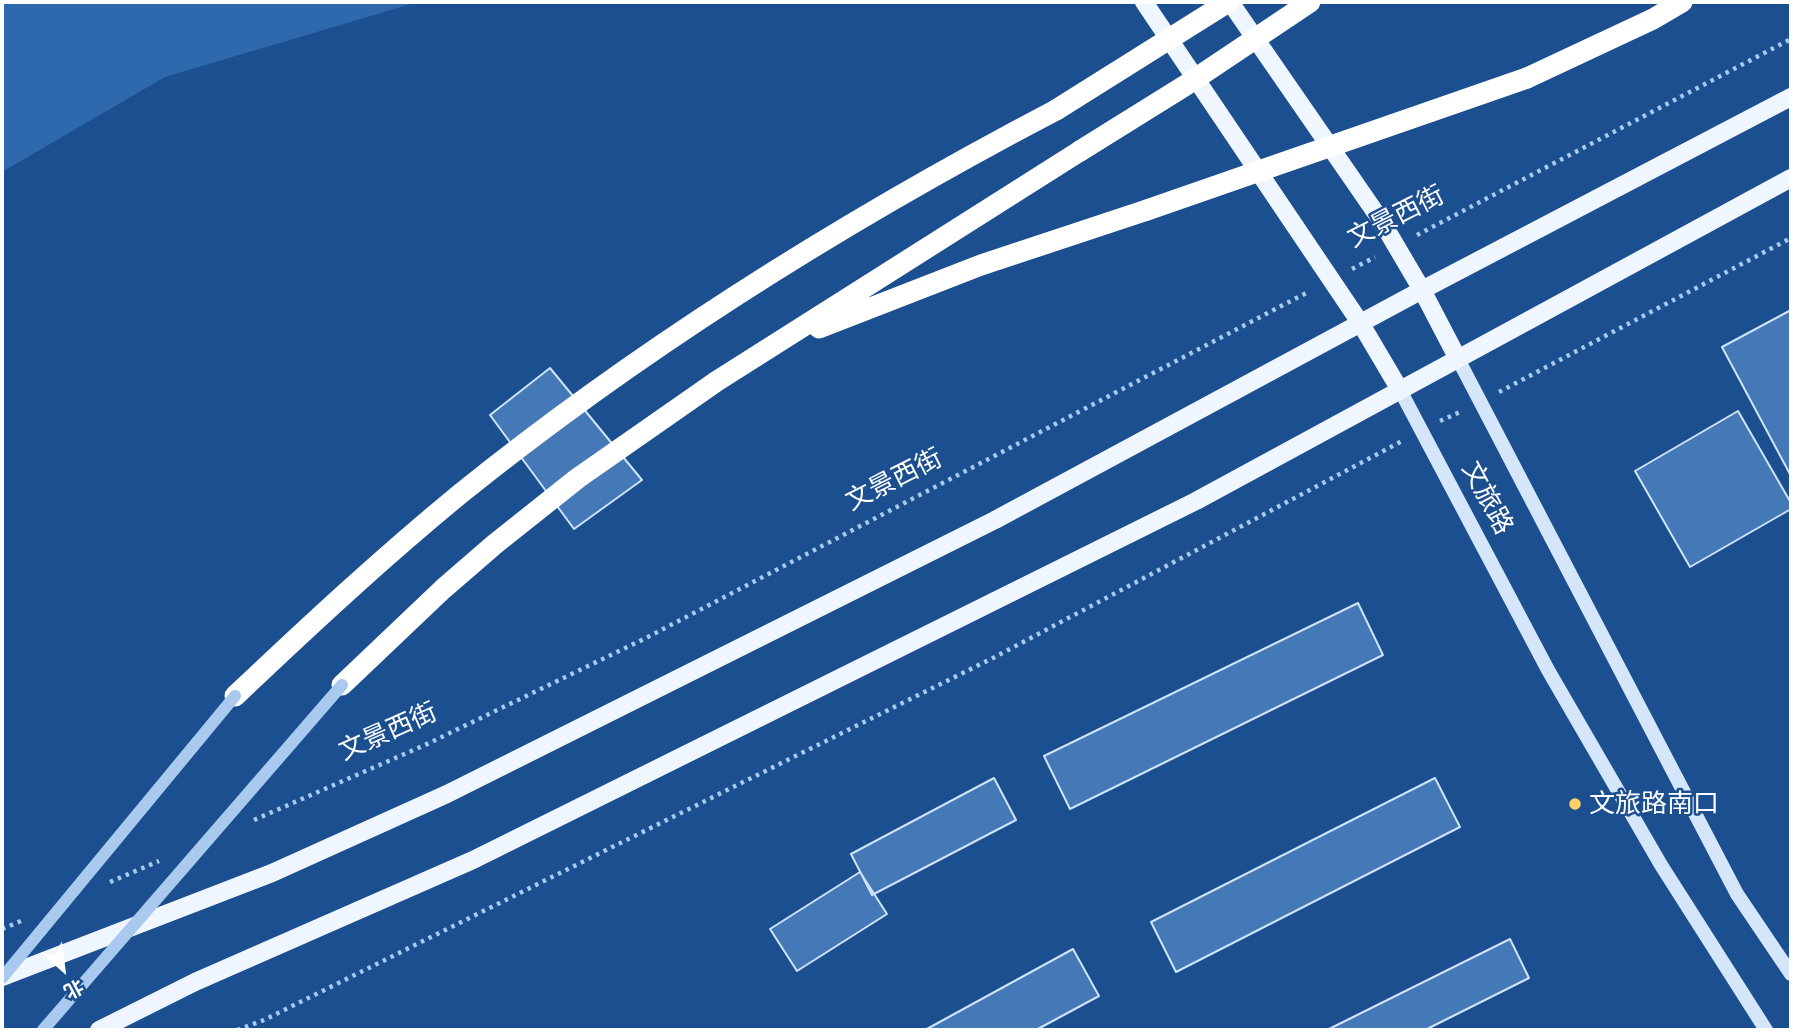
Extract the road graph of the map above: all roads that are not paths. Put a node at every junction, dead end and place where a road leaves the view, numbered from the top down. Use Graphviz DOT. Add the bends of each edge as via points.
graph roads {
  1 [pos="1144,2"];
  2 [pos="1229,2"];
  3 [pos="1310,2"];
  4 [pos="1682,2"];
  5 [pos="1791,97"];
  6 [pos="1791,178"];
  7 [pos="1422,290"];
  8 [pos="1361,324"];
  9 [pos="772,347"];
  10 [pos="1458,359"];
  11 [pos="1400,390"];
  12 [pos="342,685"];
  13 [pos="236,696"];
  14 [pos="1791,974"];
  15 [pos="2,978"];
  16 [pos="43,1030"];
  17 [pos="99,1030"];
  18 [pos="1766,1030"];
  1 -- 8 [label="main road, 文旅路"];
  2 -- 7 [label="main road, 文旅路"];
  2 -- 13 [label="highway, bridge" via="1056,110 790,259 621,372 422,526"];
  3 -- 9 [label="highway, bridge"];
  4 -- 9 [label="highway, bridge" via="1527,78 981,265"];
  5 -- 7 [label="main road"];
  6 -- 10 [label="main road"];
  7 -- 8 [label="main road"];
  7 -- 10 [label="main road, 文旅路"];
  8 -- 11 [label="main road, 文旅路"];
  8 -- 15 [label="main road" via="995,520 447,794 272,873"];
  9 -- 12 [label="highway" via="578,478 453,580"];
  10 -- 11 [label="main road"];
  10 -- 14 [label="main road, 文旅路" via="1737,894"];
  11 -- 17 [label="main road" via="1196,501 473,860 195,982"];
  11 -- 18 [label="main road, 文旅路" via="1548,670 1661,866"];
  12 -- 16 [label="street, bridge"];
  13 -- 15 [label="street, bridge"];
}
